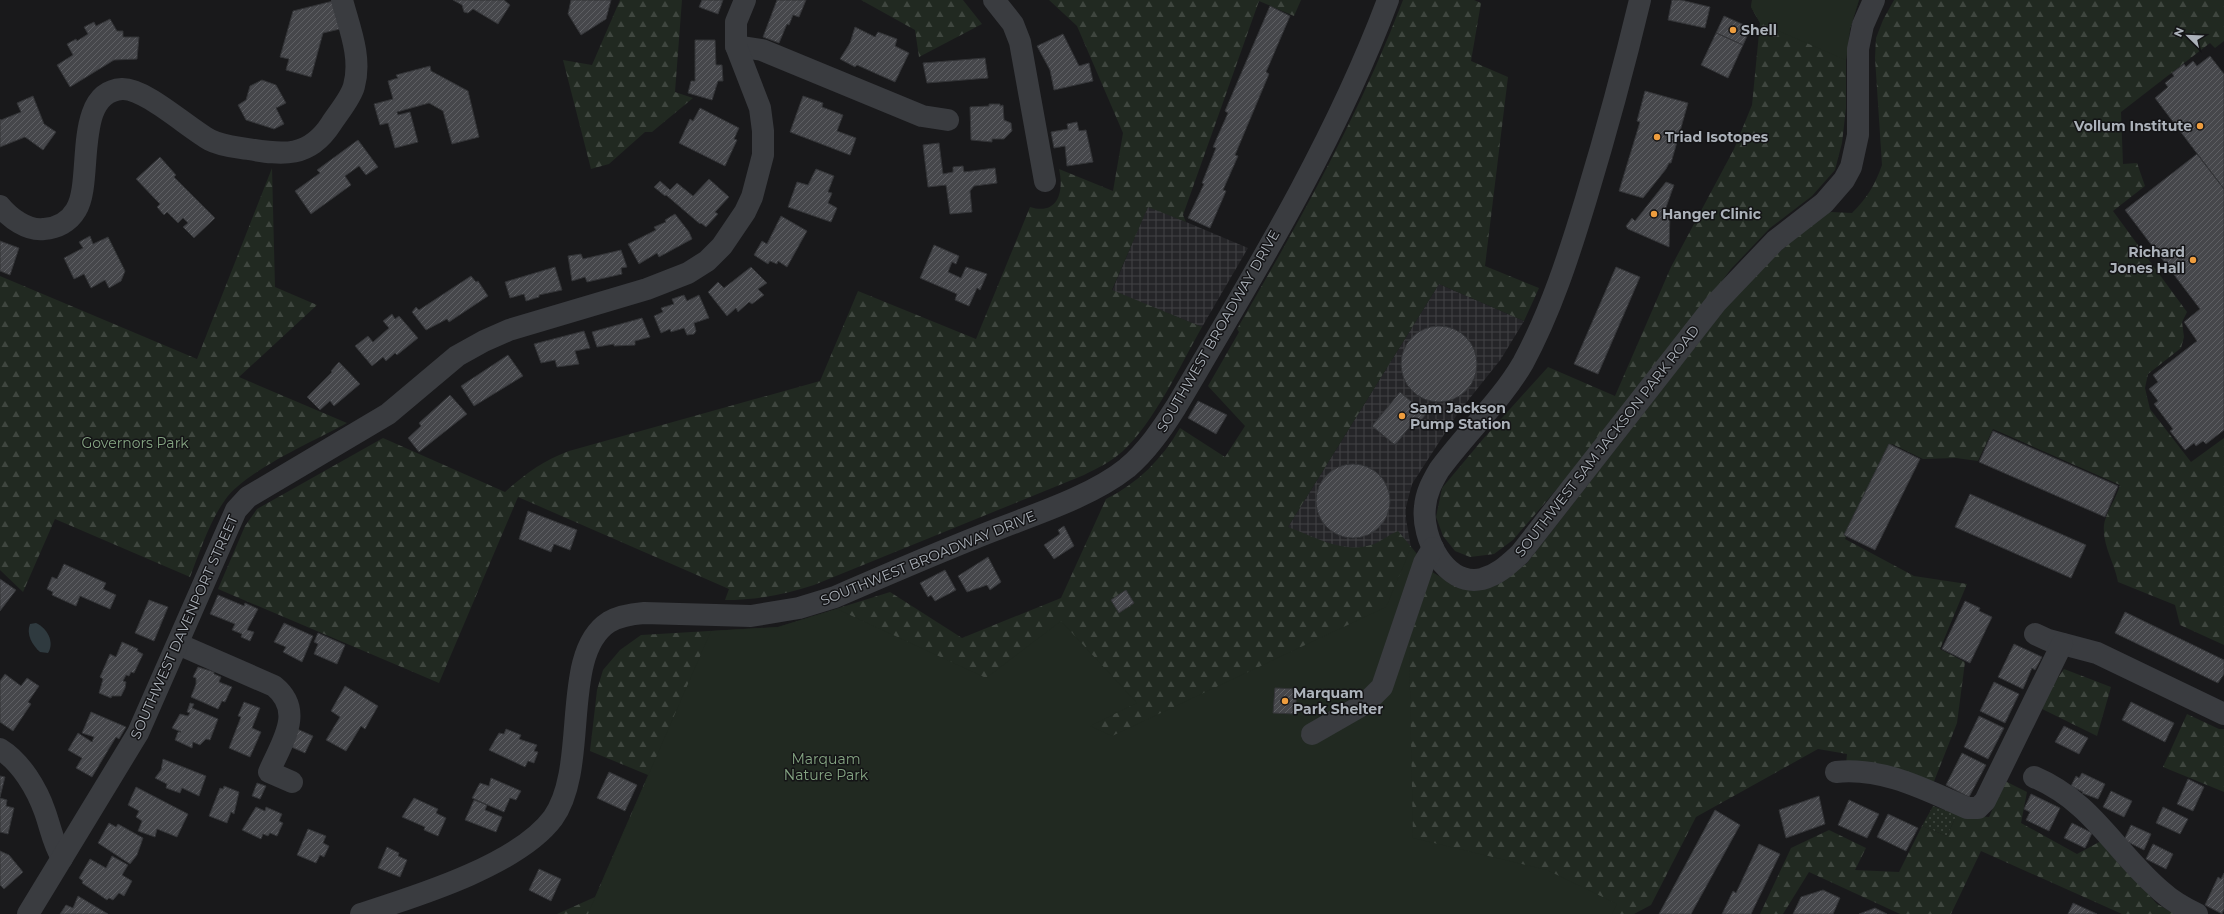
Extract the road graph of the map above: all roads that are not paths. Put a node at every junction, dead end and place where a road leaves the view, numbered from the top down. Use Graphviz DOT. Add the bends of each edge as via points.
graph roads {
  1 [pos="342,0"];
  2 [pos="746,0"];
  3 [pos="994,0"];
  4 [pos="1388,0"];
  5 [pos="1640,0"];
  6 [pos="1874,0"];
  7 [pos="736,46"];
  8 [pos="948,120"];
  9 [pos="1045,181"];
  10 [pos="0,206"];
  11 [pos="1433,548"];
  12 [pos="2035,634"];
  13 [pos="178,644"];
  14 [pos="2062,644"];
  15 [pos="2224,714"];
  16 [pos="1312,734"];
  17 [pos="0,749"];
  18 [pos="1836,772"];
  19 [pos="2034,777"];
  20 [pos="292,782"];
  21 [pos="62,858"];
  22 [pos="28,914"];
  23 [pos="361,914"];
  24 [pos="2197,914"];
  1 -- 10 [label="street" via="358,59 354,87 329,127 310,146 300,151 278,154 231,146 211,140 144,96 127,89 113,90 100,101 90,120 81,194 77,210 66,222 54,228 40,230 25,226 8,215"];
  2 -- 7 [label="street, SOUTHWEST DAVENPORT STREET" via="736,22"];
  3 -- 9 [label="street" via="1012,24 1020,42"];
  4 -- 23 [label="street, SOUTHWEST BROADWAY DRIVE" via="1350,89 1292,203 1162,430 1126,469 1094,488 1047,510 800,608 751,616 644,613 610,622 595,635 585,656 580,679 571,769 562,798 548,824 514,852 465,876"];
  5 -- 11 [label="street, SOUTHWEST SAM JACKSON PARK ROAD" via="1598,159 1568,258 1544,320 1522,363 1502,393 1454,450 1430,484 1424,508 1426,530"];
  6 -- 11 [label="street, SOUTHWEST SAM JACKSON PARK ROAD" via="1863,25 1858,49 1856,151 1851,167 1836,192 1775,241 1716,303 1553,514 1509,564 1491,576 1481,579 1469,578 1448,568"];
  7 -- 8 [label="street" via="762,50 922,116"];
  7 -- 13 [label="street, SOUTHWEST DAVENPORT STREET" via="760,108 763,155 752,197 722,246 707,261 688,273 647,289 509,330 484,341 457,356 388,414 248,497 236,510"];
  11 -- 16 [label="street" via="1424,563 1382,688 1366,703"];
  12 -- 14 [label="street"];
  13 -- 20 [label="street" via="274,686 285,695 291,717 269,772"];
  13 -- 21 [label="street, SOUTHWEST DAVENPORT STREET" via="138,733"];
  14 -- 15 [label="street" via="2097,653"];
  14 -- 18 [label="street" via="1985,801 1978,808 1968,808 1898,779 1860,772"];
  17 -- 21 [label="street" via="26,775 40,799 54,846"];
  19 -- 24 [label="street" via="2053,785 2073,799 2160,891"];
  21 -- 22 [label="street, SOUTHWEST DAVENPORT STREET"];
}
